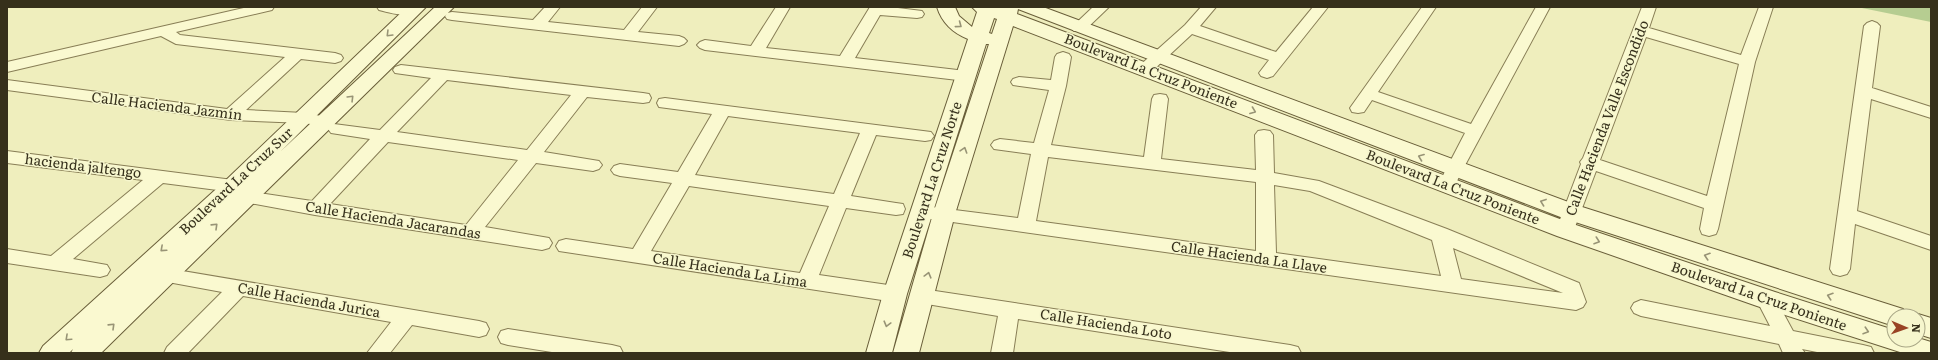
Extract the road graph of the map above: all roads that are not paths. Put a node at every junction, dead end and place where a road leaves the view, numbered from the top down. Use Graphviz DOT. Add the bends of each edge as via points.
graph roads {
  1 [pos="267,7"];
  2 [pos="384,7"];
  3 [pos="553,7"];
  4 [pos="650,7"];
  5 [pos="783,7"];
  6 [pos="946,7"];
  7 [pos="1102,7"];
  8 [pos="1209,7"];
  9 [pos="1321,7"];
  10 [pos="1428,7"];
  11 [pos="1543,7"];
  12 [pos="1649,7"];
  13 [pos="1766,7"];
  14 [pos="986,8"];
  15 [pos="414,9"];
  16 [pos="876,9"];
  17 [pos="1015,11"];
  18 [pos="449,12"];
  19 [pos="917,14"];
  20 [pos="537,25"];
  21 [pos="1872,26"];
  22 [pos="1079,28"];
  23 [pos="1190,28"];
  24 [pos="162,30"];
  25 [pos="1640,30"];
  26 [pos="1053,33"];
  27 [pos="628,36"];
  28 [pos="977,37"];
  29 [pos="1000,40"];
  30 [pos="679,41"];
  31 [pos="705,46"];
  32 [pos="756,51"];
  33 [pos="297,54"];
  34 [pos="1063,57"];
  35 [pos="335,58"];
  36 [pos="1280,58"];
  37 [pos="844,62"];
  38 [pos="1747,62"];
  39 [pos="1151,64"];
  40 [pos="7,67"];
  41 [pos="401,70"];
  42 [pos="1267,73"];
  43 [pos="443,75"];
  44 [pos="966,76"];
  45 [pos="1019,82"];
  46 [pos="7,85"];
  47 [pos="1058,86"];
  48 [pos="582,91"];
  49 [pos="1864,91"];
  50 [pos="1369,94"];
  51 [pos="643,98"];
  52 [pos="1160,99"];
  53 [pos="665,103"];
  54 [pos="1358,108"];
  55 [pos="723,110"];
  56 [pos="1931,113"];
  57 [pos="231,115"];
  58 [pos="304,118"];
  59 [pos="332,126"];
  60 [pos="870,129"];
  61 [pos="1475,131"];
  62 [pos="1264,135"];
  63 [pos="383,136"];
  64 [pos="925,136"];
  65 [pos="1000,145"];
  66 [pos="1042,150"];
  67 [pos="531,156"];
  68 [pos="7,157"];
  69 [pos="1589,162"];
  70 [pos="1152,164"];
  71 [pos="593,165"];
  72 [pos="620,170"];
  73 [pos="160,176"];
  74 [pos="1264,177"];
  75 [pos="1451,177"];
  76 [pos="683,178"];
  77 [pos="239,192"];
  78 [pos="839,201"];
  79 [pos="1715,205"];
  80 [pos="315,209"];
  81 [pos="896,209"];
  82 [pos="922,211"];
  83 [pos="944,214"];
  84 [pos="1848,215"];
  85 [pos="1568,221"];
  86 [pos="1026,226"];
  87 [pos="1709,229"];
  88 [pos="471,232"];
  89 [pos="1440,234"];
  90 [pos="542,243"];
  91 [pos="1931,243"];
  92 [pos="566,246"];
  93 [pos="7,256"];
  94 [pos="639,256"];
  95 [pos="1266,259"];
  96 [pos="55,263"];
  97 [pos="1840,269"];
  98 [pos="100,270"];
  99 [pos="139,271"];
  100 [pos="164,275"];
  101 [pos="806,282"];
  102 [pos="1453,285"];
  103 [pos="239,288"];
  104 [pos="895,294"];
  105 [pos="922,297"];
  106 [pos="1766,299"];
  107 [pos="1641,308"];
  108 [pos="1010,309"];
  109 [pos="1886,314"];
  110 [pos="407,316"];
  111 [pos="479,329"];
  112 [pos="508,337"];
  113 [pos="1790,344"];
  114 [pos="577,350"];
  115 [pos="1931,352"];
  116 [pos="52,353"];
  117 [pos="84,353"];
  118 [pos="174,353"];
  119 [pos="378,353"];
  120 [pos="612,353"];
  121 [pos="879,353"];
  122 [pos="906,353"];
  123 [pos="1002,353"];
  124 [pos="1290,353"];
  125 [pos="1863,353"];
  1 -- 24 [label="street"];
  2 -- 15 [label="street"];
  3 -- 20 [label="street"];
  4 -- 27 [label="street"];
  5 -- 32 [label="street"];
  6 -- 28 [label="street, one-way" via="957,24"];
  7 -- 22 [label="street"];
  8 -- 23 [label="street"];
  9 -- 36 [label="street"];
  10 -- 50 [label="street"];
  11 -- 61 [label="street"];
  12 -- 25 [label="street, Calle Hacienda Valle Escondido"];
  13 -- 38 [label="street"];
  14 -- 17 [label="street, Boulevard La Cruz Poniente"];
  14 -- 28 [label="street, Boulevard La Cruz Norte"];
  15 -- 58 [label="street, Boulevard La Cruz Sur, one-way"];
  16 -- 19 [label="street"];
  16 -- 37 [label="street"];
  17 -- 22 [label="street, Boulevard La Cruz Poniente"];
  17 -- 26 [label="street, Boulevard La Cruz Poniente"];
  17 -- 29 [label="street, Boulevard La Cruz Norte"];
  18 -- 20 [label="street"];
  59 -- 18 [label="street, Boulevard La Cruz Sur, one-way"];
  20 -- 27 [label="street"];
  21 -- 49 [label="street"];
  22 -- 39 [label="street, Boulevard La Cruz Poniente"];
  23 -- 36 [label="street"];
  23 -- 39 [label="street"];
  24 -- 33 [label="street" via="176,39"];
  24 -- 40 [label="street"];
  25 -- 38 [label="street"];
  25 -- 69 [label="street, Calle Hacienda Valle Escondido"];
  26 -- 29 [label="street" via="1036,33"];
  26 -- 39 [label="street, Boulevard La Cruz Poniente"];
  27 -- 30 [label="street"];
  28 -- 29 [label="street"];
  28 -- 44 [label="street, Boulevard La Cruz Norte"];
  83 -- 29 [label="street, Boulevard La Cruz Norte, one-way"];
  31 -- 32 [label="street"];
  32 -- 37 [label="street"];
  33 -- 35 [label="street"];
  33 -- 57 [label="street"];
  34 -- 47 [label="street"];
  36 -- 42 [label="street"];
  37 -- 44 [label="street"];
  38 -- 79 [label="street"];
  39 -- 75 [label="street, Boulevard La Cruz Poniente"];
  41 -- 43 [label="street"];
  43 -- 48 [label="street"];
  43 -- 63 [label="street"];
  44 -- 82 [label="street, Boulevard La Cruz Norte"];
  45 -- 47 [label="street"];
  46 -- 57 [label="street, Calle Hacienda Jazmín"];
  47 -- 66 [label="street"];
  48 -- 51 [label="street"];
  48 -- 67 [label="street"];
  49 -- 56 [label="street"];
  49 -- 84 [label="street"];
  50 -- 54 [label="street"];
  50 -- 61 [label="street"];
  52 -- 70 [label="street"];
  53 -- 55 [label="street"];
  55 -- 60 [label="street"];
  55 -- 76 [label="street"];
  57 -- 58 [label="street, Calle Hacienda Jazmín"];
  58 -- 59 [label="street, Calle Hacienda Jazmín"];
  58 -- 77 [label="street, Boulevard La Cruz Sur"];
  59 -- 63 [label="street, Calle Hacienda Jazmín"];
  59 -- 77 [label="street, Boulevard La Cruz Sur"];
  60 -- 64 [label="street"];
  60 -- 78 [label="street"];
  61 -- 75 [label="street"];
  62 -- 74 [label="street"];
  63 -- 67 [label="street, Calle Hacienda Jazmín"];
  63 -- 80 [label="street"];
  65 -- 66 [label="street"];
  66 -- 70 [label="street"];
  66 -- 86 [label="street"];
  67 -- 71 [label="street, Calle Hacienda Jazmín"];
  67 -- 88 [label="street"];
  68 -- 73 [label="street, hacienda jaltengo"];
  69 -- 79 [label="street"];
  69 -- 85 [label="street, Calle Hacienda Valle Escondido"];
  70 -- 74 [label="street"];
  72 -- 76 [label="street"];
  73 -- 77 [label="street, hacienda jaltengo"];
  73 -- 96 [label="street, hacienda jaltengo"];
  74 -- 89 [label="street" via="1313,185"];
  74 -- 95 [label="street"];
  75 -- 85 [label="street, Boulevard La Cruz Poniente"];
  76 -- 78 [label="street"];
  76 -- 94 [label="street"];
  77 -- 80 [label="street, Calle Hacienda Jacarandas"];
  77 -- 99 [label="street, Boulevard La Cruz Sur, one-way"];
  100 -- 77 [label="street, Boulevard La Cruz Sur, one-way"];
  78 -- 81 [label="street"];
  78 -- 101 [label="street"];
  79 -- 87 [label="street"];
  80 -- 88 [label="street, Calle Hacienda Jacarandas"];
  82 -- 83 [label="street, Calle Hacienda La Llave"];
  82 -- 104 [label="street, Boulevard La Cruz Norte"];
  83 -- 86 [label="street, Calle Hacienda La Llave"];
  105 -- 83 [label="street, Boulevard La Cruz Norte, one-way"];
  84 -- 91 [label="street"];
  84 -- 97 [label="street"];
  85 -- 106 [label="street, Boulevard La Cruz Poniente, one-way"];
  109 -- 85 [label="street, Boulevard La Cruz Poniente, one-way"];
  86 -- 95 [label="street, Calle Hacienda La Llave"];
  88 -- 90 [label="street, Calle Hacienda Jacarandas"];
  89 -- 102 [label="street"];
  89 -- 102 [label="street, Calle Hacienda La Llave" via="1572,288 1576,302"];
  92 -- 94 [label="street, Calle Hacienda La Lima"];
  93 -- 96 [label="street"];
  94 -- 101 [label="street, Calle Hacienda La Lima"];
  95 -- 102 [label="street, Calle Hacienda La Llave"];
  96 -- 98 [label="street"];
  99 -- 100 [label="street, Calle Hacienda Jurica"];
  99 -- 116 [label="street, Boulevard La Cruz Sur, one-way"];
  100 -- 103 [label="street, Calle Hacienda Jurica"];
  117 -- 100 [label="street, Boulevard La Cruz Sur, one-way"];
  101 -- 104 [label="street, Calle Hacienda La Lima"];
  103 -- 110 [label="street, Calle Hacienda Jurica"];
  103 -- 118 [label="street"];
  104 -- 121 [label="street, Boulevard La Cruz Norte, one-way"];
  105 -- 108 [label="street, Calle Hacienda Loto"];
  105 -- 122 [label="street, Boulevard La Cruz Norte"];
  106 -- 113 [label="street"];
  106 -- 115 [label="street, Boulevard La Cruz Poniente, one-way"];
  107 -- 113 [label="street"];
  108 -- 123 [label="street"];
  108 -- 124 [label="street, Calle Hacienda Loto"];
  110 -- 111 [label="street, Calle Hacienda Jurica"];
  110 -- 119 [label="street"];
  112 -- 114 [label="street"];
  113 -- 125 [label="street"];
  114 -- 120 [label="street"];
}
